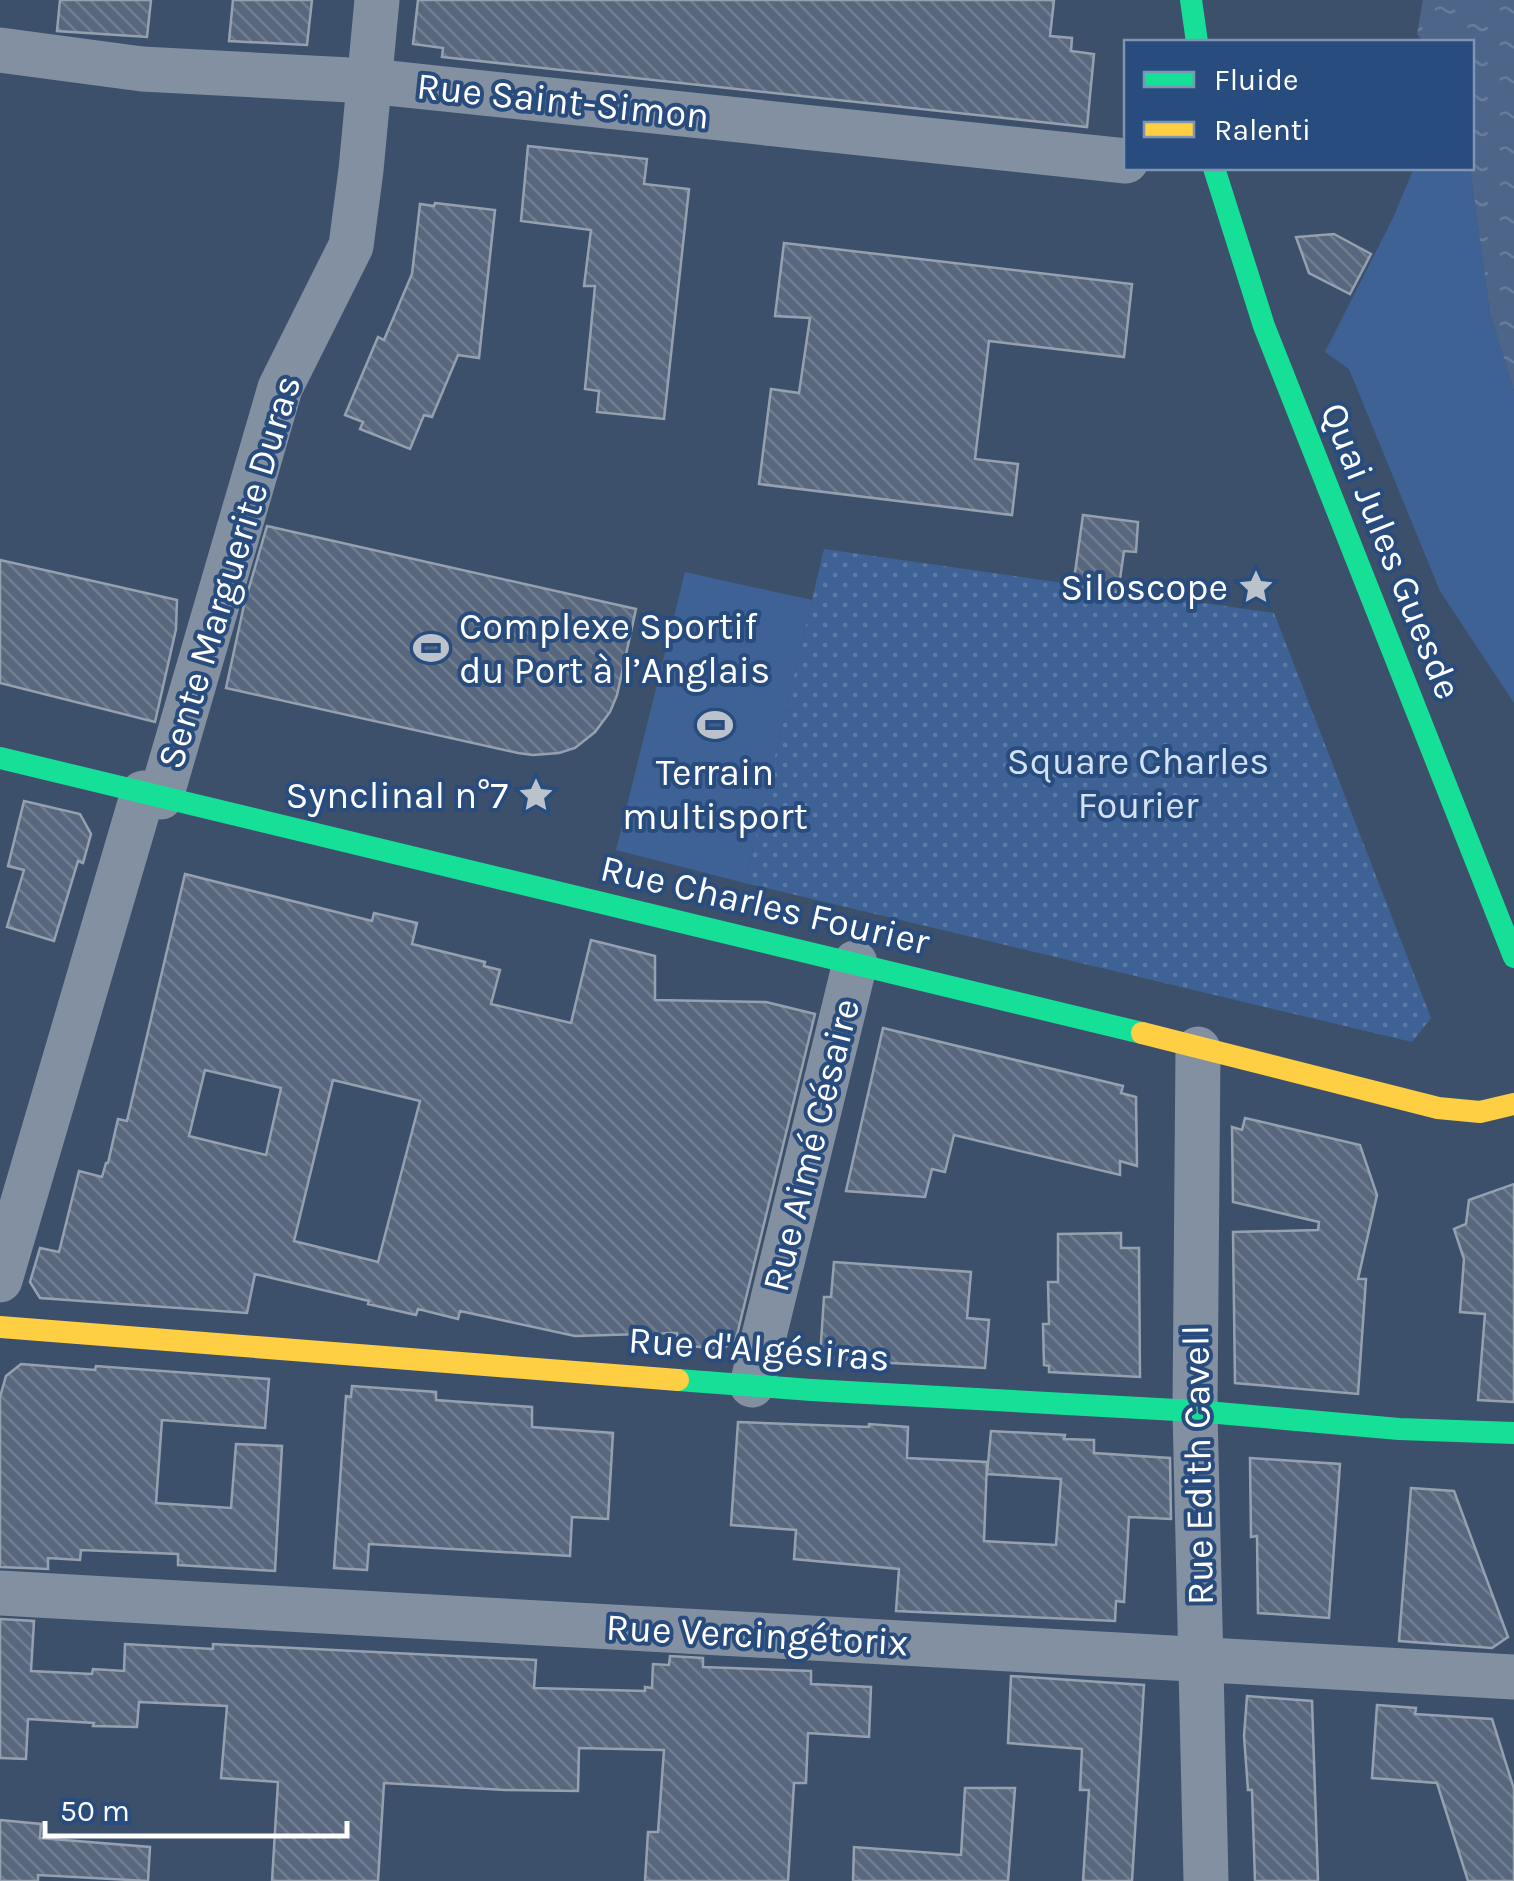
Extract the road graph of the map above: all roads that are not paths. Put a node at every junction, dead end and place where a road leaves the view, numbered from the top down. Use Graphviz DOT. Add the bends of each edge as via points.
graph roads {
  1 [pos="377,0"];
  2 [pos="1191,0"];
  3 [pos="1197,40"];
  4 [pos="0,50"];
  5 [pos="369,81"];
  6 [pos="1124,160"];
  7 [pos="1215,170"];
  8 [pos="0,758"];
  9 [pos="152,795"];
  10 [pos="1514,957"];
  11 [pos="855,963"];
  12 [pos="1198,1049"];
  13 [pos="1514,1104"];
  14 [pos="0,1280"];
  15 [pos="0,1326"];
  16 [pos="752,1385"];
  17 [pos="1195,1411"];
  18 [pos="1514,1433"];
  19 [pos="0,1593"];
  20 [pos="1201,1660"];
  21 [pos="1514,1677"];
  22 [pos="1206,1881"];
  1 -- 5 [label="street, Sente Marguerite Duras"];
  2 -- 3 [label="street"];
  4 -- 5 [label="street, Rue Saint-Simon" via="142,69"];
  5 -- 6 [label="street, Rue Saint-Simon"];
  5 -- 9 [label="street, Sente Marguerite Duras" via="350,246 280,388"];
  7 -- 10 [label="street, Quai Jules Guesde" via="1264,326"];
  8 -- 9 [label="street, Rue Charles Fourier"];
  9 -- 11 [label="street, Rue Charles Fourier"];
  9 -- 14 [label="street, Sente Marguerite Duras"];
  11 -- 12 [label="street, Rue Charles Fourier"];
  11 -- 16 [label="street, Rue Aimé Césaire"];
  12 -- 13 [label="street, Rue Charles Fourier" via="1438,1108 1480,1112"];
  12 -- 17 [label="street, Rue Edith Cavell"];
  15 -- 16 [label="street, Rue d'Algésiras"];
  16 -- 17 [label="street, Rue d'Algésiras"];
  17 -- 18 [label="street, Rue d'Algésiras"];
  17 -- 20 [label="street, Rue Edith Cavell"];
  19 -- 20 [label="street, Rue Vercingétorix"];
  20 -- 21 [label="street, Rue Vercingétorix"];
  20 -- 22 [label="street, Rue Edith Cavell"];
}
